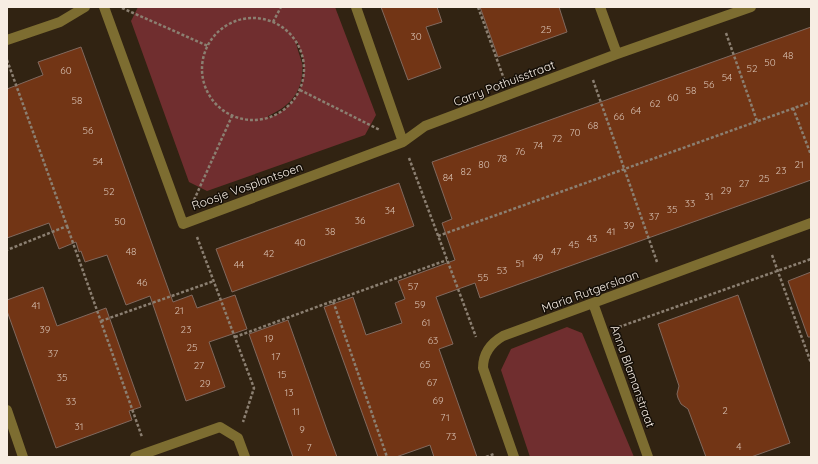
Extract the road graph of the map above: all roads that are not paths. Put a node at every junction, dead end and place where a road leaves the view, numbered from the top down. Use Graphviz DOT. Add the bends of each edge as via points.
graph roads {
  1 [pos="85,7"];
  2 [pos="104,7"];
  3 [pos="356,7"];
  4 [pos="600,7"];
  5 [pos="751,7"];
  6 [pos="7,40"];
  7 [pos="617,54"];
  8 [pos="403,142"];
  9 [pos="811,223"];
  10 [pos="593,303"];
  11 [pos="7,410"];
  12 [pos="23,457"];
  13 [pos="135,457"];
  14 [pos="245,457"];
  15 [pos="514,457"];
  16 [pos="648,457"];
  1 -- 6 [label="street" via="60,22"];
  2 -- 8 [label="street, Roosje Vosplantsoen" via="187,223"];
  3 -- 8 [label="street"];
  4 -- 7 [label="street"];
  5 -- 7 [label="street, Carry Pothuisstraat"];
  7 -- 8 [label="street, Carry Pothuisstraat" via="425,126"];
  9 -- 10 [label="street, Maria Rutgerslaan"];
  10 -- 15 [label="street, Maria Rutgerslaan" via="503,336 494,342 483,359 483,368"];
  10 -- 16 [label="street, Anna Blamanstraat"];
  11 -- 12 [label="street"];
  13 -- 14 [label="street" via="220,427 238,438"];
}
